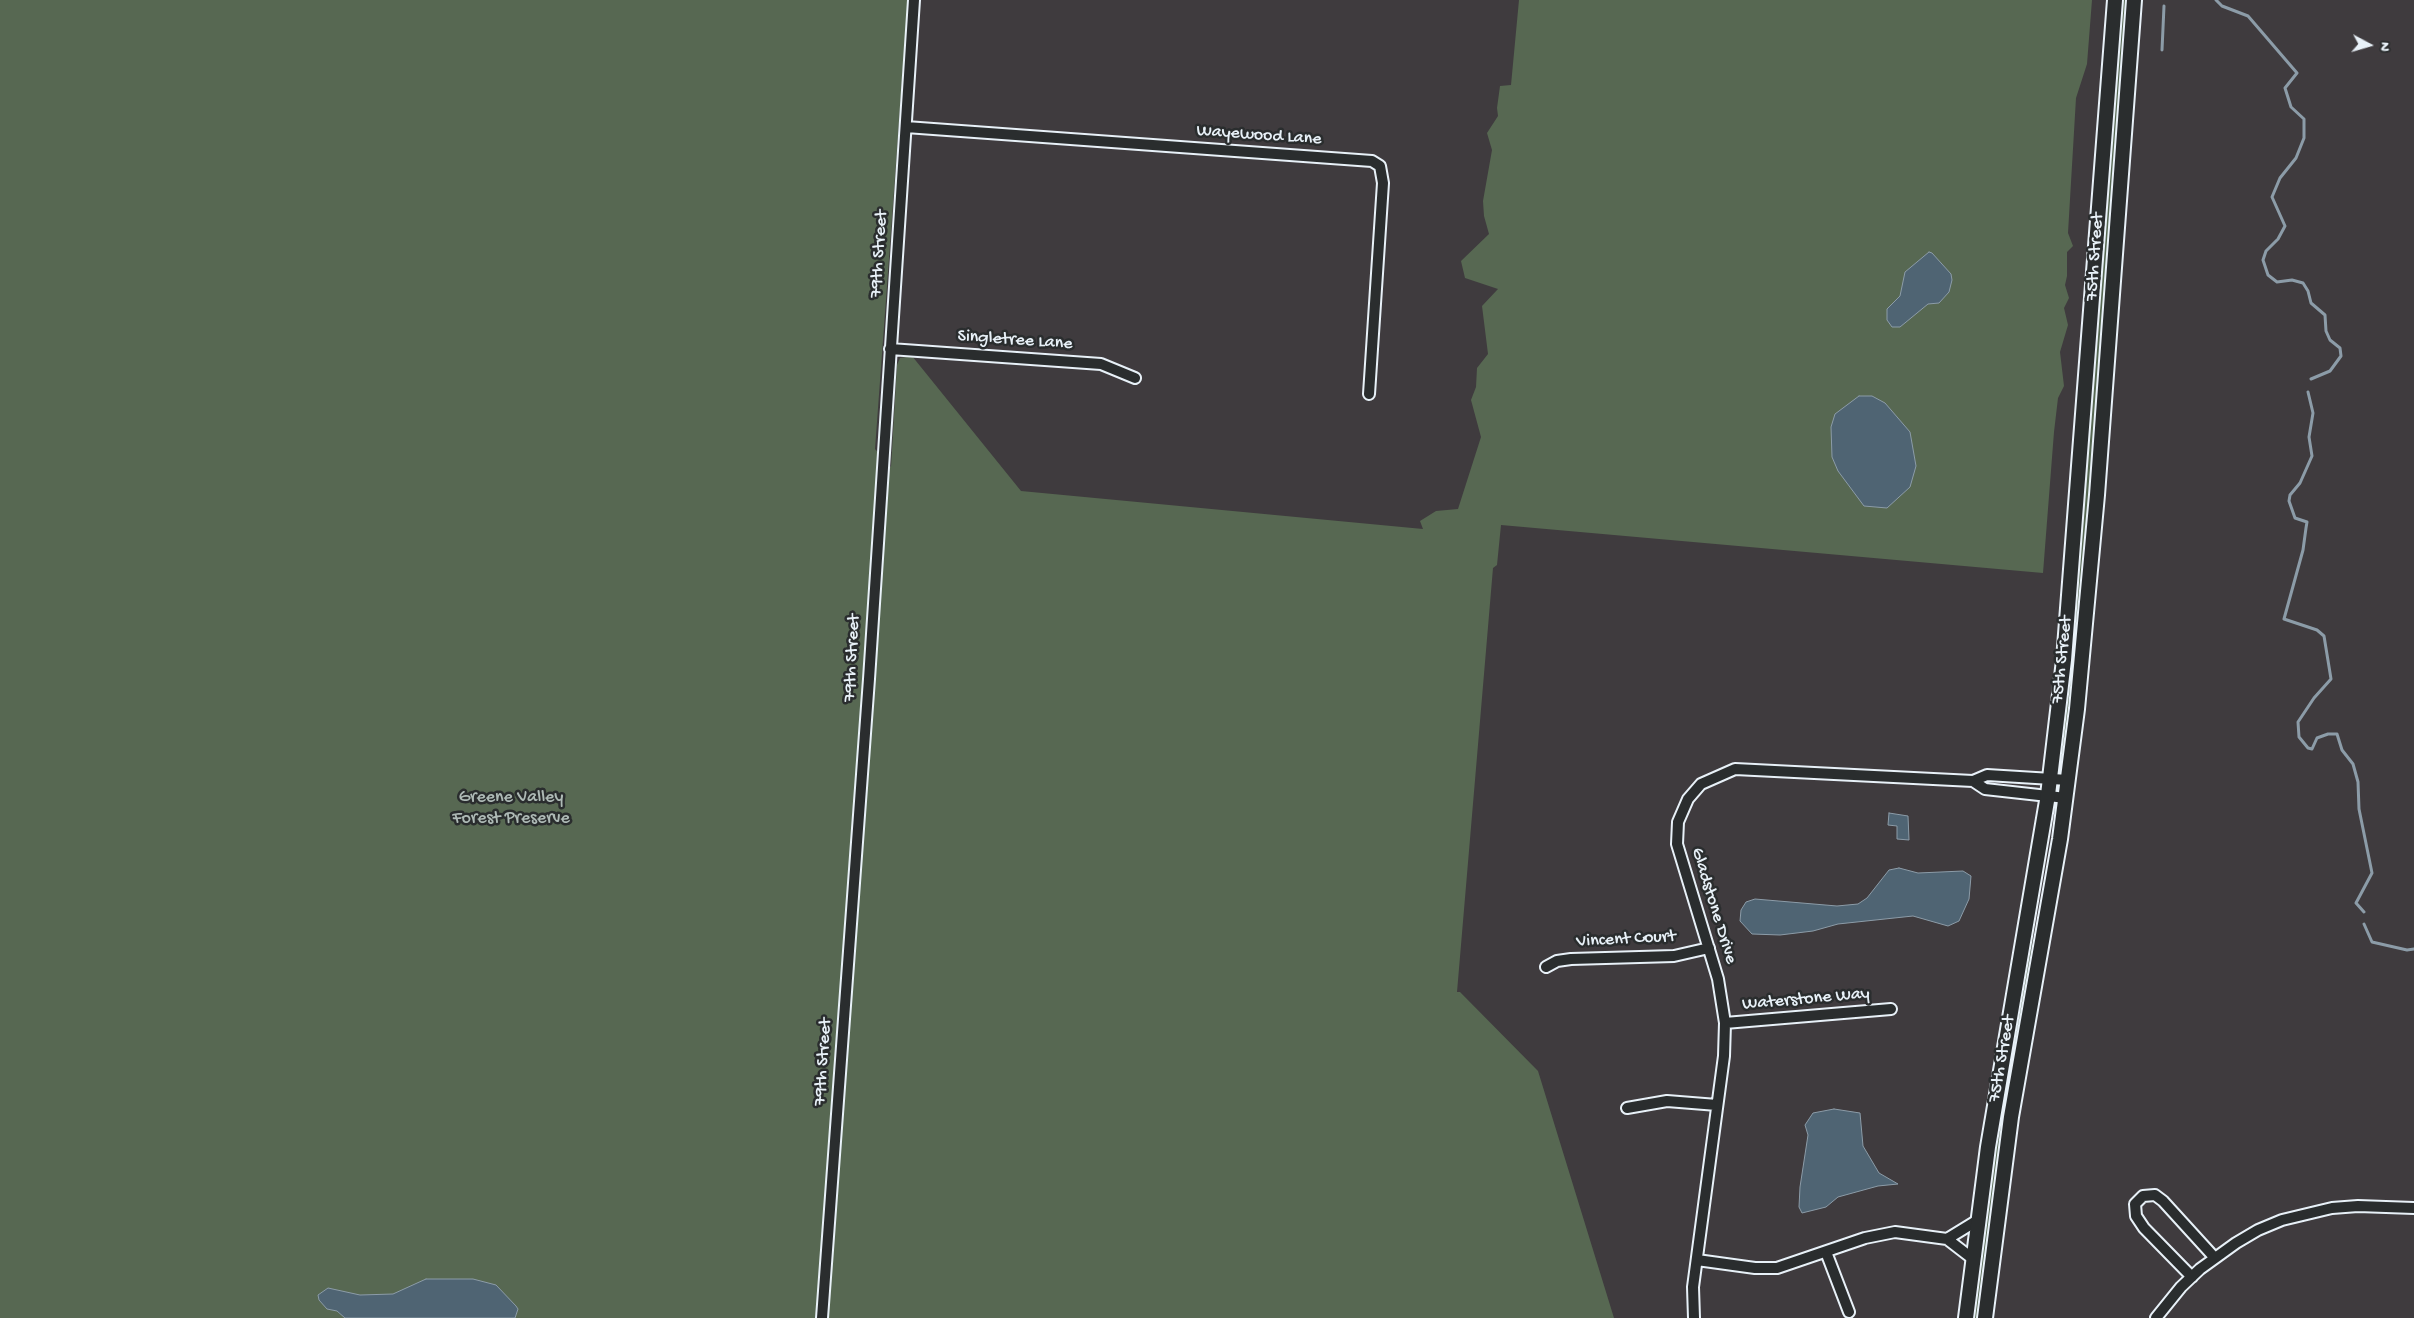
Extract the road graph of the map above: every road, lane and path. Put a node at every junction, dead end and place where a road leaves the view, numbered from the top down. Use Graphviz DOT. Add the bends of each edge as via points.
graph roads {
  1 [pos="914,0"];
  2 [pos="2115,0"];
  3 [pos="2134,0"];
  4 [pos="906,127"];
  5 [pos="890,349"];
  6 [pos="1135,378"];
  7 [pos="1369,394"];
  8 [pos="2050,778"];
  9 [pos="2068,780"];
  10 [pos="1972,781"];
  11 [pos="2048,795"];
  12 [pos="2066,798"];
  13 [pos="1709,948"];
  14 [pos="1546,967"];
  15 [pos="1891,1009"];
  16 [pos="1724,1023"];
  17 [pos="1717,1105"];
  18 [pos="1627,1108"];
  19 [pos="2414,1208"];
  20 [pos="1978,1220"];
  21 [pos="1947,1239"];
  22 [pos="1826,1252"];
  23 [pos="2214,1257"];
  24 [pos="1973,1259"];
  25 [pos="1697,1260"];
  26 [pos="2192,1277"];
  27 [pos="1849,1312"];
  28 [pos="822,1318"];
  29 [pos="1694,1318"];
  30 [pos="1966,1318"];
  31 [pos="1985,1318"];
  32 [pos="2156,1318"];
  1 -- 4 [label="street, 79th Street"];
  2 -- 8 [label="main road, 75th Street" via="2068,618"];
  3 -- 9 [label="main road, 75th Street" via="2086,618"];
  4 -- 5 [label="street, 79th Street"];
  4 -- 7 [label="street, Wayewood Lane" via="1372,161 1380,166 1383,183"];
  5 -- 6 [label="street, Singletree Lane" via="1101,364"];
  5 -- 28 [label="street, 79th Street"];
  8 -- 9 [label="street, Gladstone Drive"];
  8 -- 10 [label="street, Gladstone Drive" via="1987,774"];
  8 -- 11 [label="main road, 75th Street"];
  9 -- 12 [label="main road, 75th Street"];
  10 -- 11 [label="street, Gladstone Drive" via="1985,789"];
  10 -- 13 [label="street, Gladstone Drive" via="1735,768 1701,784 1681,812 1677,844"];
  11 -- 12 [label="street, Gladstone Drive"];
  11 -- 20 [label="main road, 75th Street" via="1998,1083"];
  12 -- 31 [label="main road, 75th Street" via="2011,1116"];
  13 -- 14 [label="street, Vincent Court" via="1674,956 1571,959"];
  13 -- 16 [label="street, Gladstone Drive" via="1722,998"];
  15 -- 16 [label="street, Waterstone Way"];
  16 -- 17 [label="street, Gladstone Drive" via="1724,1056"];
  17 -- 18 [label="street" via="1667,1101"];
  17 -- 25 [label="street, Gladstone Drive"];
  19 -- 23 [label="street" via="2358,1206 2307,1213 2258,1230"];
  20 -- 21 [label="street"];
  20 -- 24 [label="main road, 75th Street"];
  21 -- 22 [label="street" via="1894,1232"];
  21 -- 24 [label="street"];
  22 -- 25 [label="street" via="1777,1268"];
  22 -- 27 [label="street"];
  23 -- 26 [label="street"];
  23 -- 26 [label="street" via="2163,1201 2155,1195 2143,1196 2135,1204 2136,1216"];
  24 -- 30 [label="main road, 75th Street"];
  25 -- 29 [label="street, Gladstone Drive"];
  26 -- 32 [label="street"];
}
